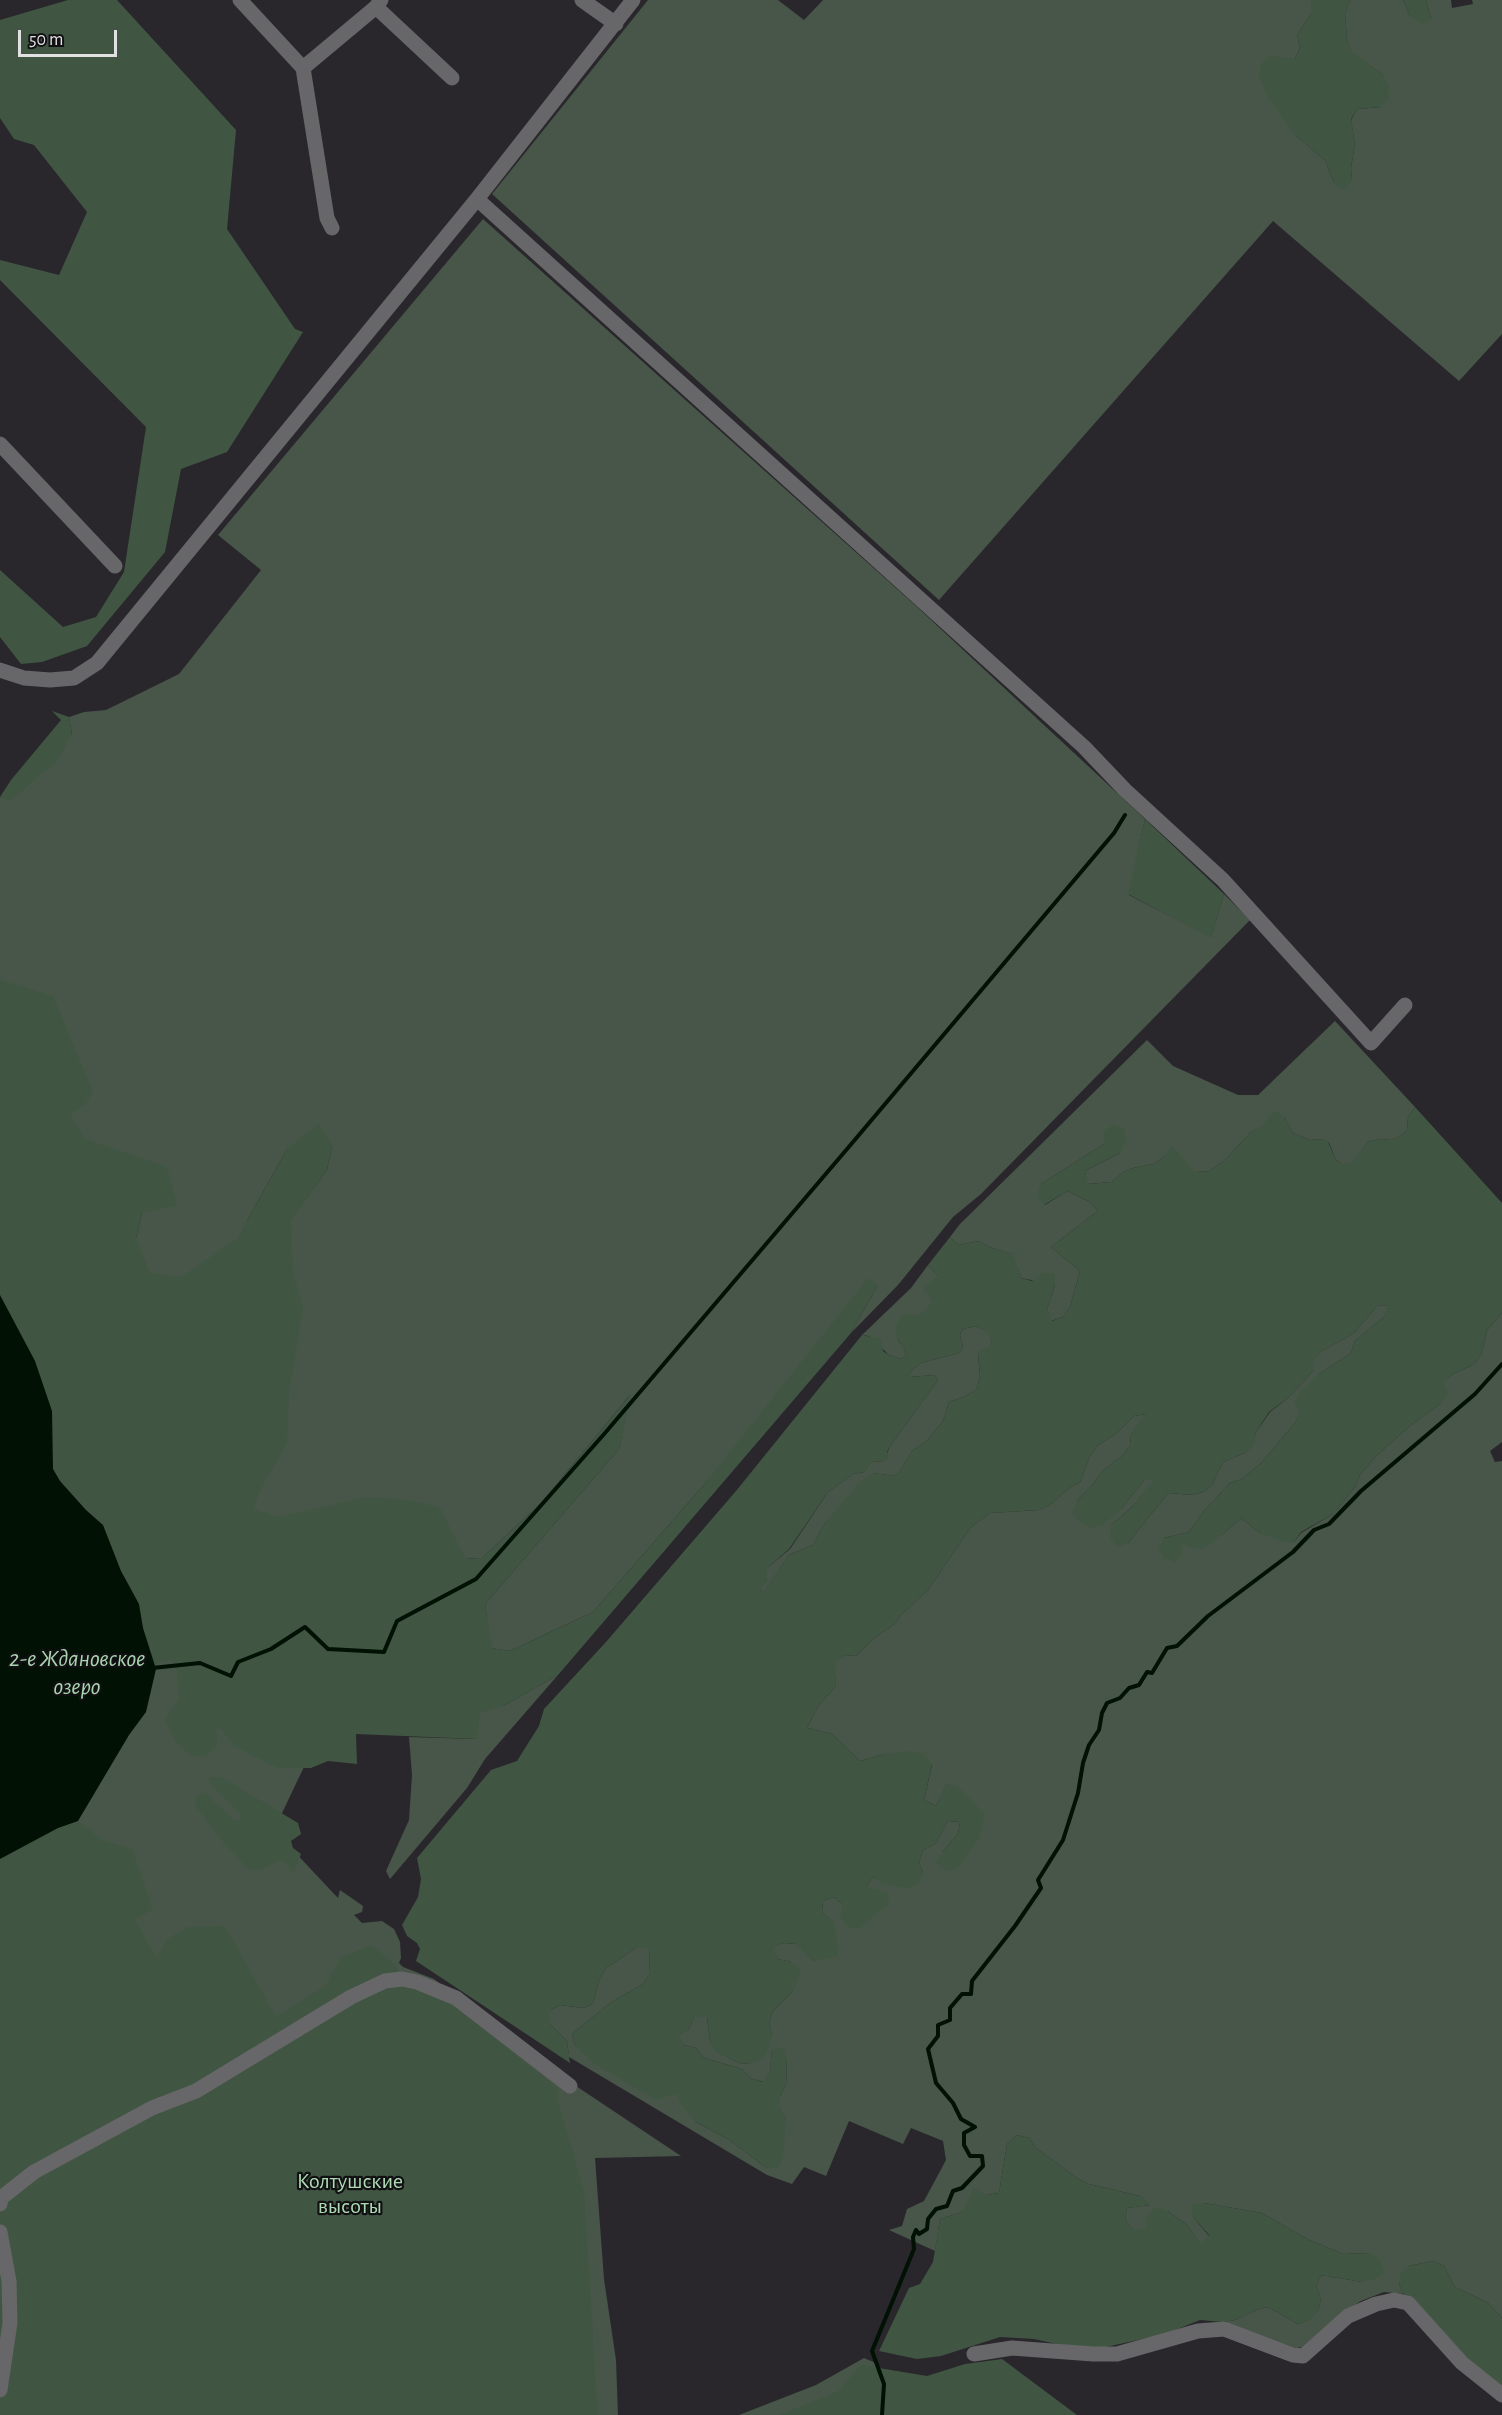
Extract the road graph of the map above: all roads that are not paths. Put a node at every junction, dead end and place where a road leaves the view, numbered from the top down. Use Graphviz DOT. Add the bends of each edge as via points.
graph roads {
  1 [pos="240,0"];
  2 [pos="582,0"];
  3 [pos="633,0"];
  4 [pos="378,3"];
  5 [pos="616,24"];
  6 [pos="303,68"];
  7 [pos="452,78"];
  8 [pos="477,199"];
  9 [pos="332,228"];
  10 [pos="0,444"];
  11 [pos="115,566"];
  12 [pos="0,670"];
  13 [pos="1405,1005"];
  14 [pos="570,2086"];
  15 [pos="0,2204"];
  16 [pos="0,2232"];
  17 [pos="974,2355"];
  18 [pos="0,2390"];
  19 [pos="1502,2395"];
  1 -- 6 [label="street"];
  2 -- 5 [label="street"];
  3 -- 5 [label="street"];
  4 -- 6 [label="street"];
  4 -- 7 [label="street"];
  5 -- 8 [label="street"];
  6 -- 9 [label="street" via="327,218"];
  8 -- 12 [label="street" via="97,663 74,678 50,680 24,678"];
  8 -- 13 [label="street" via="1084,747 1223,880 1371,1043"];
  10 -- 11 [label="street"];
  14 -- 15 [label="street" via="456,1998 417,1982 385,1981 351,1997 196,2091 153,2108 34,2172"];
  16 -- 18 [label="street" via="9,2281 10,2323"];
  17 -- 19 [label="street" via="1012,2348 1117,2354 1198,2331 1224,2329 1303,2356 1348,2316 1394,2300 1408,2302 1462,2363"];
}
